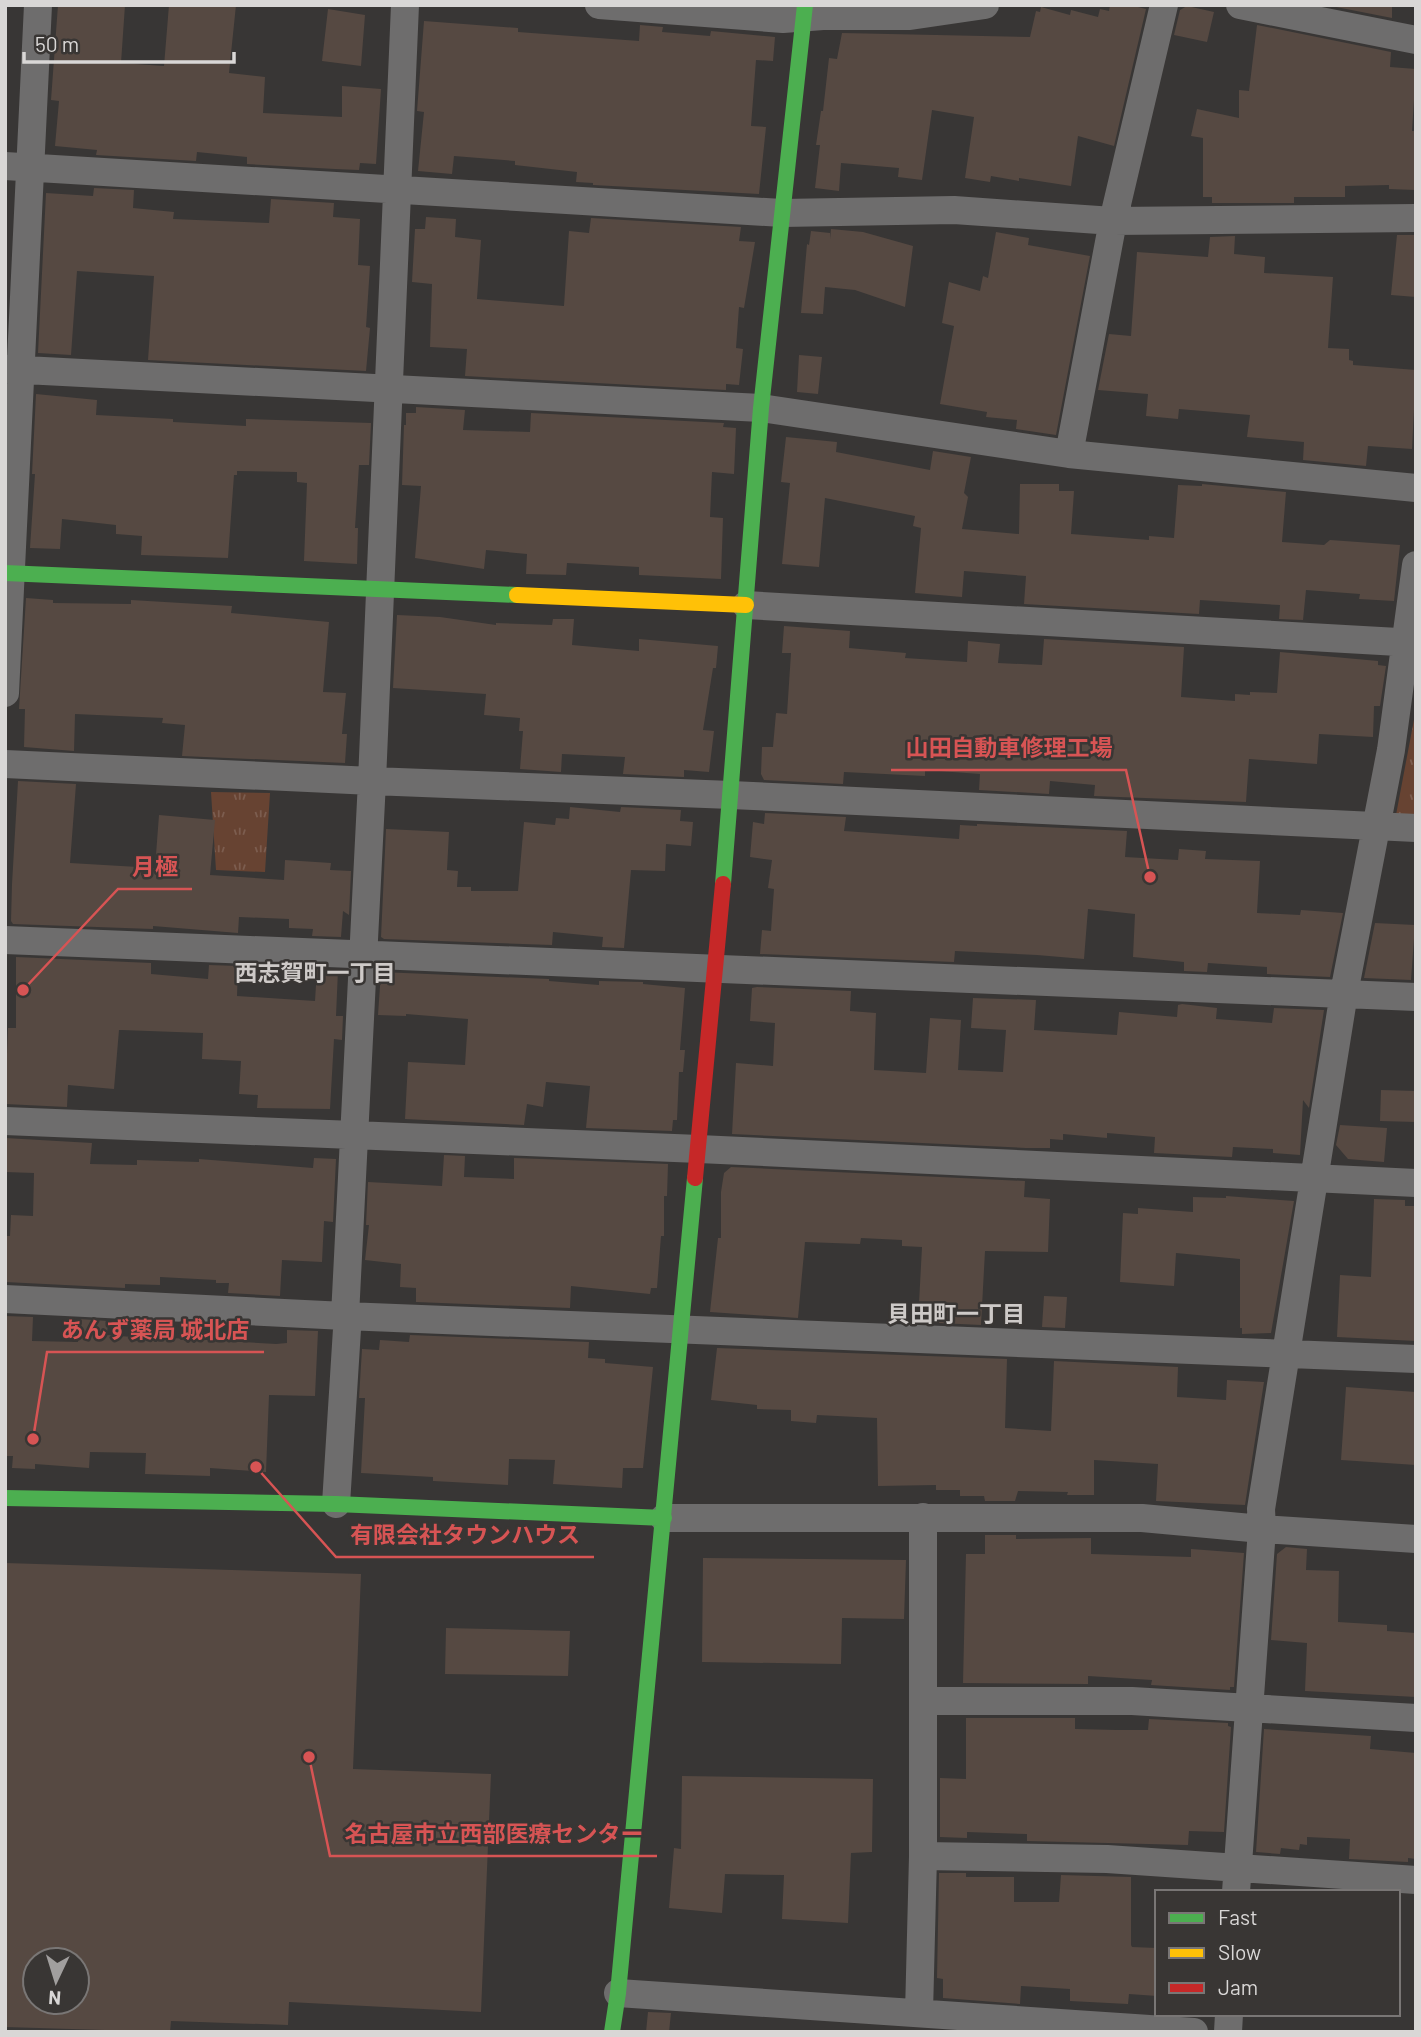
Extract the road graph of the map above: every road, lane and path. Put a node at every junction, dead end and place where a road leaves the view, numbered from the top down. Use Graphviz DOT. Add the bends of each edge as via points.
graph roads {
  1 [pos="38,5"];
  2 [pos="405,5"];
  3 [pos="600,5"];
  4 [pos="985,5"];
  5 [pos="1164,5"];
  6 [pos="1240,5"];
  7 [pos="804,11"];
  8 [pos="1416,40"];
  9 [pos="18,167"];
  10 [pos="396,190"];
  11 [pos="782,213"];
  12 [pos="1416,218"];
  13 [pos="1113,221"];
  14 [pos="13,370"];
  15 [pos="388,390"];
  16 [pos="761,408"];
  17 [pos="1069,454"];
  18 [pos="1416,488"];
  19 [pos="1416,565"];
  20 [pos="8,573"];
  21 [pos="379,589"];
  22 [pos="746,605"];
  23 [pos="1411,643"];
  24 [pos="5,693"];
  25 [pos="5,764"];
  26 [pos="372,781"];
  27 [pos="732,795"];
  28 [pos="1377,827"];
  29 [pos="1416,828"];
  30 [pos="5,940"];
  31 [pos="361,954"];
  32 [pos="715,970"];
  33 [pos="1344,993"];
  34 [pos="1416,997"];
  35 [pos="5,1121"];
  36 [pos="354,1137"];
  37 [pos="699,1149"];
  38 [pos="1315,1178"];
  39 [pos="1416,1183"];
  40 [pos="5,1299"];
  41 [pos="345,1316"];
  42 [pos="681,1328"];
  43 [pos="1287,1354"];
  44 [pos="1416,1359"];
  45 [pos="5,1498"];
  46 [pos="336,1504"];
  47 [pos="923,1517"];
  48 [pos="664,1518"];
  49 [pos="1262,1529"];
  50 [pos="1416,1539"];
  51 [pos="924,1701"];
  52 [pos="1250,1707"];
  53 [pos="1416,1718"];
  54 [pos="923,1856"];
  55 [pos="1237,1880"];
  56 [pos="1416,1880"];
  57 [pos="618,1993"];
  58 [pos="919,2013"];
  59 [pos="611,2032"];
  60 [pos="1194,2032"];
  1 -- 9 [label="street"];
  2 -- 10 [label="street"];
  3 -- 7 [label="street" via="783,19"];
  4 -- 7 [label="street" via="910,16"];
  5 -- 13 [label="street"];
  6 -- 8 [label="street"];
  7 -- 11 [label="street"];
  9 -- 10 [label="street"];
  9 -- 14 [label="street"];
  10 -- 11 [label="street"];
  10 -- 15 [label="street"];
  11 -- 13 [label="street" via="954,210"];
  11 -- 16 [label="street"];
  12 -- 13 [label="street"];
  13 -- 17 [label="street"];
  14 -- 15 [label="street"];
  14 -- 20 [label="street"];
  15 -- 16 [label="street"];
  15 -- 21 [label="street"];
  16 -- 17 [label="street"];
  16 -- 22 [label="street"];
  17 -- 18 [label="street"];
  19 -- 23 [label="street"];
  20 -- 21 [label="street"];
  20 -- 24 [label="street"];
  21 -- 22 [label="street"];
  21 -- 26 [label="street"];
  22 -- 23 [label="street"];
  22 -- 27 [label="street"];
  23 -- 28 [label="street"];
  25 -- 26 [label="street"];
  26 -- 27 [label="street"];
  26 -- 31 [label="street"];
  27 -- 28 [label="street"];
  27 -- 32 [label="street"];
  28 -- 29 [label="street"];
  28 -- 33 [label="street"];
  30 -- 31 [label="street"];
  31 -- 32 [label="street"];
  31 -- 36 [label="street"];
  32 -- 33 [label="street"];
  32 -- 37 [label="street"];
  33 -- 34 [label="street"];
  33 -- 38 [label="street"];
  35 -- 36 [label="street"];
  36 -- 37 [label="street"];
  36 -- 41 [label="street"];
  37 -- 38 [label="street"];
  37 -- 42 [label="street"];
  38 -- 39 [label="street"];
  38 -- 43 [label="street"];
  40 -- 41 [label="street"];
  41 -- 42 [label="street"];
  41 -- 46 [label="street"];
  42 -- 43 [label="street"];
  42 -- 48 [label="street"];
  43 -- 44 [label="street"];
  43 -- 49 [label="street" via="1261,1509"];
  45 -- 46 [label="street"];
  46 -- 48 [label="street"];
  47 -- 48 [label="street"];
  47 -- 49 [label="street" via="1142,1518"];
  47 -- 51 [label="street"];
  48 -- 57 [label="street"];
  49 -- 50 [label="street"];
  49 -- 52 [label="street"];
  51 -- 52 [label="street" via="1132,1701"];
  51 -- 54 [label="street"];
  52 -- 53 [label="street"];
  52 -- 55 [label="street"];
  54 -- 55 [label="street" via="1107,1859"];
  54 -- 58 [label="street"];
  55 -- 56 [label="street"];
  57 -- 58 [label="street"];
  57 -- 59 [label="street"];
  58 -- 60 [label="street"];
}
